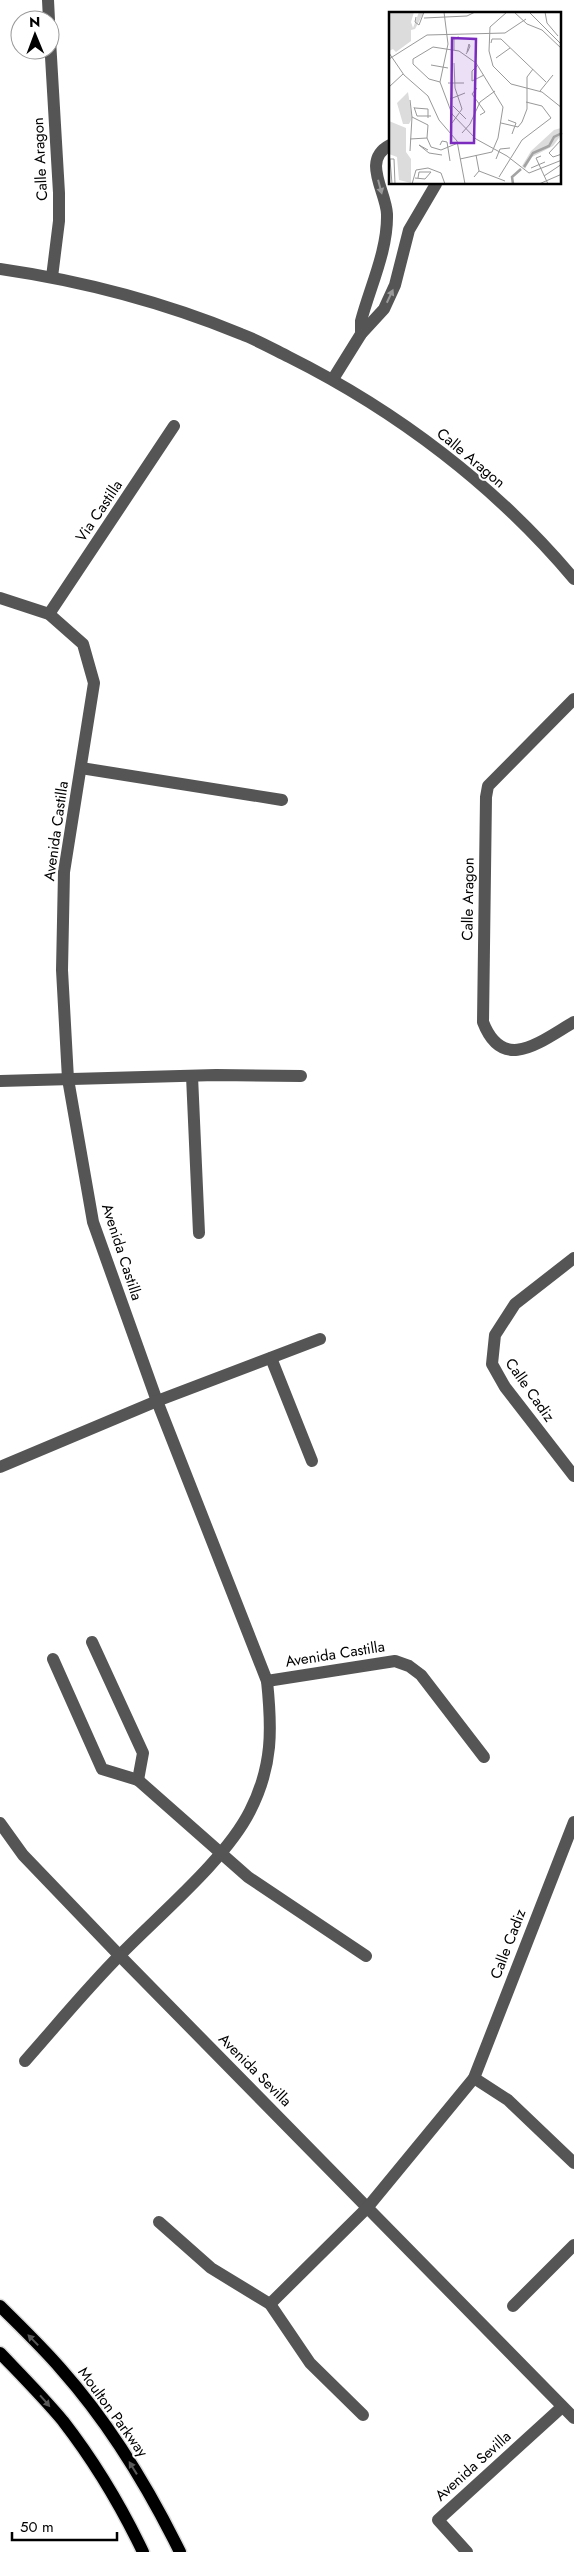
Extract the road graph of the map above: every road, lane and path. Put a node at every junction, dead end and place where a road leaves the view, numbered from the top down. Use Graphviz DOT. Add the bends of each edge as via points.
graph roads {
  1 [pos="51,60"];
  2 [pos="389,145"];
  3 [pos="435,185"];
  4 [pos="0,269"];
  5 [pos="52,277"];
  6 [pos="361,334"];
  7 [pos="333,379"];
  8 [pos="174,426"];
  9 [pos="574,579"];
  10 [pos="0,598"];
  11 [pos="49,614"];
  12 [pos="574,699"];
  13 [pos="81,768"];
  14 [pos="282,800"];
  15 [pos="574,1022"];
  16 [pos="192,1076"];
  17 [pos="301,1076"];
  18 [pos="68,1079"];
  19 [pos="0,1081"];
  20 [pos="198,1233"];
  21 [pos="574,1258"];
  22 [pos="320,1339"];
  23 [pos="271,1358"];
  24 [pos="157,1401"];
  25 [pos="312,1461"];
  26 [pos="0,1467"];
  27 [pos="574,1476"];
  28 [pos="92,1642"];
  29 [pos="53,1660"];
  30 [pos="267,1681"];
  31 [pos="484,1757"];
  32 [pos="138,1780"];
  33 [pos="574,1822"];
  34 [pos="0,1823"];
  35 [pos="222,1852"];
  36 [pos="119,1956"];
  37 [pos="366,1956"];
  38 [pos="24,2061"];
  39 [pos="474,2078"];
  40 [pos="574,2163"];
  41 [pos="367,2208"];
  42 [pos="159,2222"];
  43 [pos="574,2245"];
  44 [pos="270,2304"];
  45 [pos="0,2306"];
  46 [pos="513,2306"];
  47 [pos="0,2353"];
  48 [pos="562,2407"];
  49 [pos="363,2415"];
  50 [pos="574,2418"];
  51 [pos="143,2552"];
  52 [pos="180,2552"];
  53 [pos="467,2552"];
  1 -- 5 [label="street, Calle Aragon" via="59,193"];
  2 -- 6 [label="street, one-way" via="378,155 375,164 387,212 384,246 362,315"];
  6 -- 3 [label="street, one-way" via="384,309 400,269 409,230"];
  4 -- 5 [label="street, Calle Aragon"];
  5 -- 7 [label="street, Calle Aragon" via="166,306 243,334"];
  6 -- 7 [label="street"];
  7 -- 9 [label="street, Calle Aragon" via="414,431 480,484 553,554"];
  8 -- 11 [label="street, Via Castilla"];
  10 -- 11 [label="street, Avenida Castilla"];
  11 -- 13 [label="street, Avenida Castilla" via="83,644 94,683"];
  12 -- 15 [label="street, Calle Aragon" via="488,786 483,1022 489,1038 505,1050 524,1050"];
  13 -- 14 [label="street, Avenida Castilla"];
  13 -- 18 [label="street, Avenida Castilla" via="64,872 62,970"];
  16 -- 17 [label="street"];
  16 -- 18 [label="street"];
  16 -- 20 [label="street"];
  18 -- 19 [label="street"];
  18 -- 24 [label="street, Avenida Castilla" via="93,1222"];
  21 -- 27 [label="street, Calle Cadiz" via="515,1304 495,1335 492,1364 505,1387"];
  22 -- 23 [label="street"];
  23 -- 24 [label="street"];
  23 -- 25 [label="street"];
  24 -- 26 [label="street"];
  24 -- 30 [label="street, Avenida Castilla"];
  28 -- 32 [label="street" via="143,1753"];
  29 -- 32 [label="street" via="102,1769"];
  30 -- 31 [label="street, Avenida Castilla" via="395,1662 409,1666 421,1675"];
  30 -- 35 [label="street, Avenida Castilla" via="272,1726 268,1762 250,1811"];
  32 -- 35 [label="street"];
  33 -- 39 [label="street, Calle Cadiz"];
  34 -- 36 [label="street, Avenida Sevilla" via="24,1855"];
  35 -- 36 [label="street, Avenida Castilla"];
  35 -- 37 [label="street" via="248,1877"];
  36 -- 38 [label="street"];
  36 -- 41 [label="street, Avenida Sevilla"];
  39 -- 40 [label="street" via="508,2100"];
  39 -- 41 [label="street, Calle Cadiz"];
  41 -- 44 [label="street"];
  41 -- 48 [label="street, Avenida Sevilla"];
  42 -- 44 [label="street" via="211,2268"];
  43 -- 46 [label="street"];
  44 -- 49 [label="street" via="310,2363"];
  52 -- 45 [label="main road, Moulton Parkway, one-way" via="159,2509 94,2411 62,2370"];
  47 -- 51 [label="main road, one-way" via="63,2421 95,2467"];
  48 -- 50 [label="street, Avenida Sevilla"];
  48 -- 53 [label="street, Avenida Sevilla" via="438,2520"];
}
